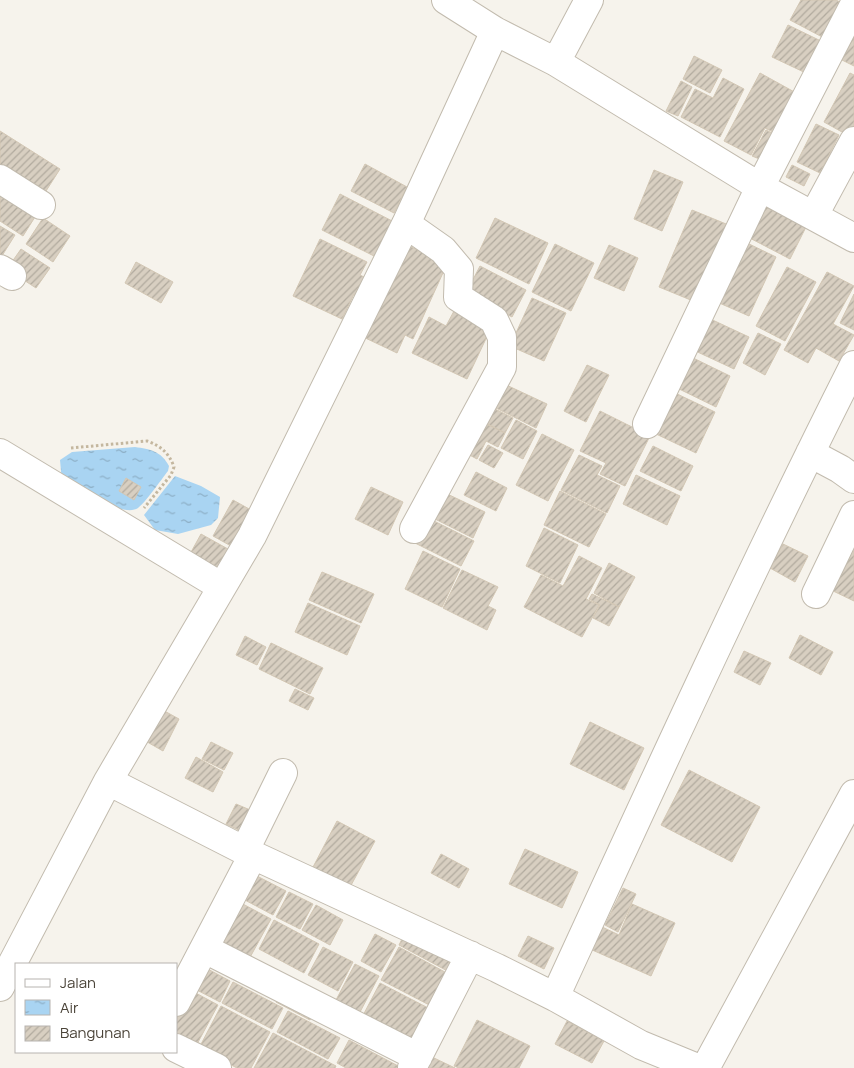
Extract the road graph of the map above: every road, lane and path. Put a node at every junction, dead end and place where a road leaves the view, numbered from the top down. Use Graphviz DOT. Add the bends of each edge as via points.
graph roads {
  1 [pos="446,0"];
  2 [pos="589,0"];
  3 [pos="854,4"];
  4 [pos="494,31"];
  5 [pos="556,62"];
  6 [pos="854,141"];
  7 [pos="0,179"];
  8 [pos="760,187"];
  9 [pos="41,205"];
  10 [pos="814,215"];
  11 [pos="406,224"];
  12 [pos="854,238"];
  13 [pos="854,365"];
  14 [pos="647,424"];
  15 [pos="71,448"];
  16 [pos="0,453"];
  17 [pos="810,453"];
  18 [pos="854,479"];
  19 [pos="854,515"];
  20 [pos="414,529"];
  21 [pos="126,530"];
  22 [pos="222,587"];
  23 [pos="816,594"];
  24 [pos="283,773"];
  25 [pos="108,781"];
  26 [pos="854,794"];
  27 [pos="249,853"];
  28 [pos="205,949"];
  29 [pos="470,955"];
  30 [pos="0,987"];
  31 [pos="555,997"];
  32 [pos="178,998"];
  33 [pos="178,1049"];
  34 [pos="415,1062"];
  35 [pos="217,1068"];
  36 [pos="697,1068"];
  37 [pos="703,1068"];
  1 -- 4 [label="street"];
  2 -- 5 [label="street"];
  3 -- 8 [label="street"];
  4 -- 5 [label="street"];
  4 -- 11 [label="street"];
  5 -- 8 [label="street"];
  6 -- 10 [label="street"];
  7 -- 9 [label="street"];
  8 -- 10 [label="street"];
  8 -- 14 [label="street"];
  10 -- 12 [label="street"];
  11 -- 20 [label="street" via="443,250 460,269 458,297 494,320 502,337 502,367"];
  11 -- 22 [label="street" via="252,536"];
  13 -- 17 [label="street"];
  15 -- 21 [label="path" via="147,441 158,445 171,458 174,467 171,475"];
  16 -- 21 [label="street"];
  17 -- 18 [label="street"];
  17 -- 31 [label="street"];
  19 -- 23 [label="street"];
  21 -- 22 [label="street"];
  22 -- 25 [label="street"];
  24 -- 27 [label="street"];
  25 -- 27 [label="street"];
  25 -- 30 [label="street"];
  26 -- 37 [label="street"];
  27 -- 28 [label="street"];
  27 -- 29 [label="street"];
  28 -- 32 [label="street"];
  28 -- 34 [label="street"];
  29 -- 31 [label="street"];
  29 -- 34 [label="street"];
  31 -- 36 [label="street" via="641,1045"];
  33 -- 35 [label="street"];
}
